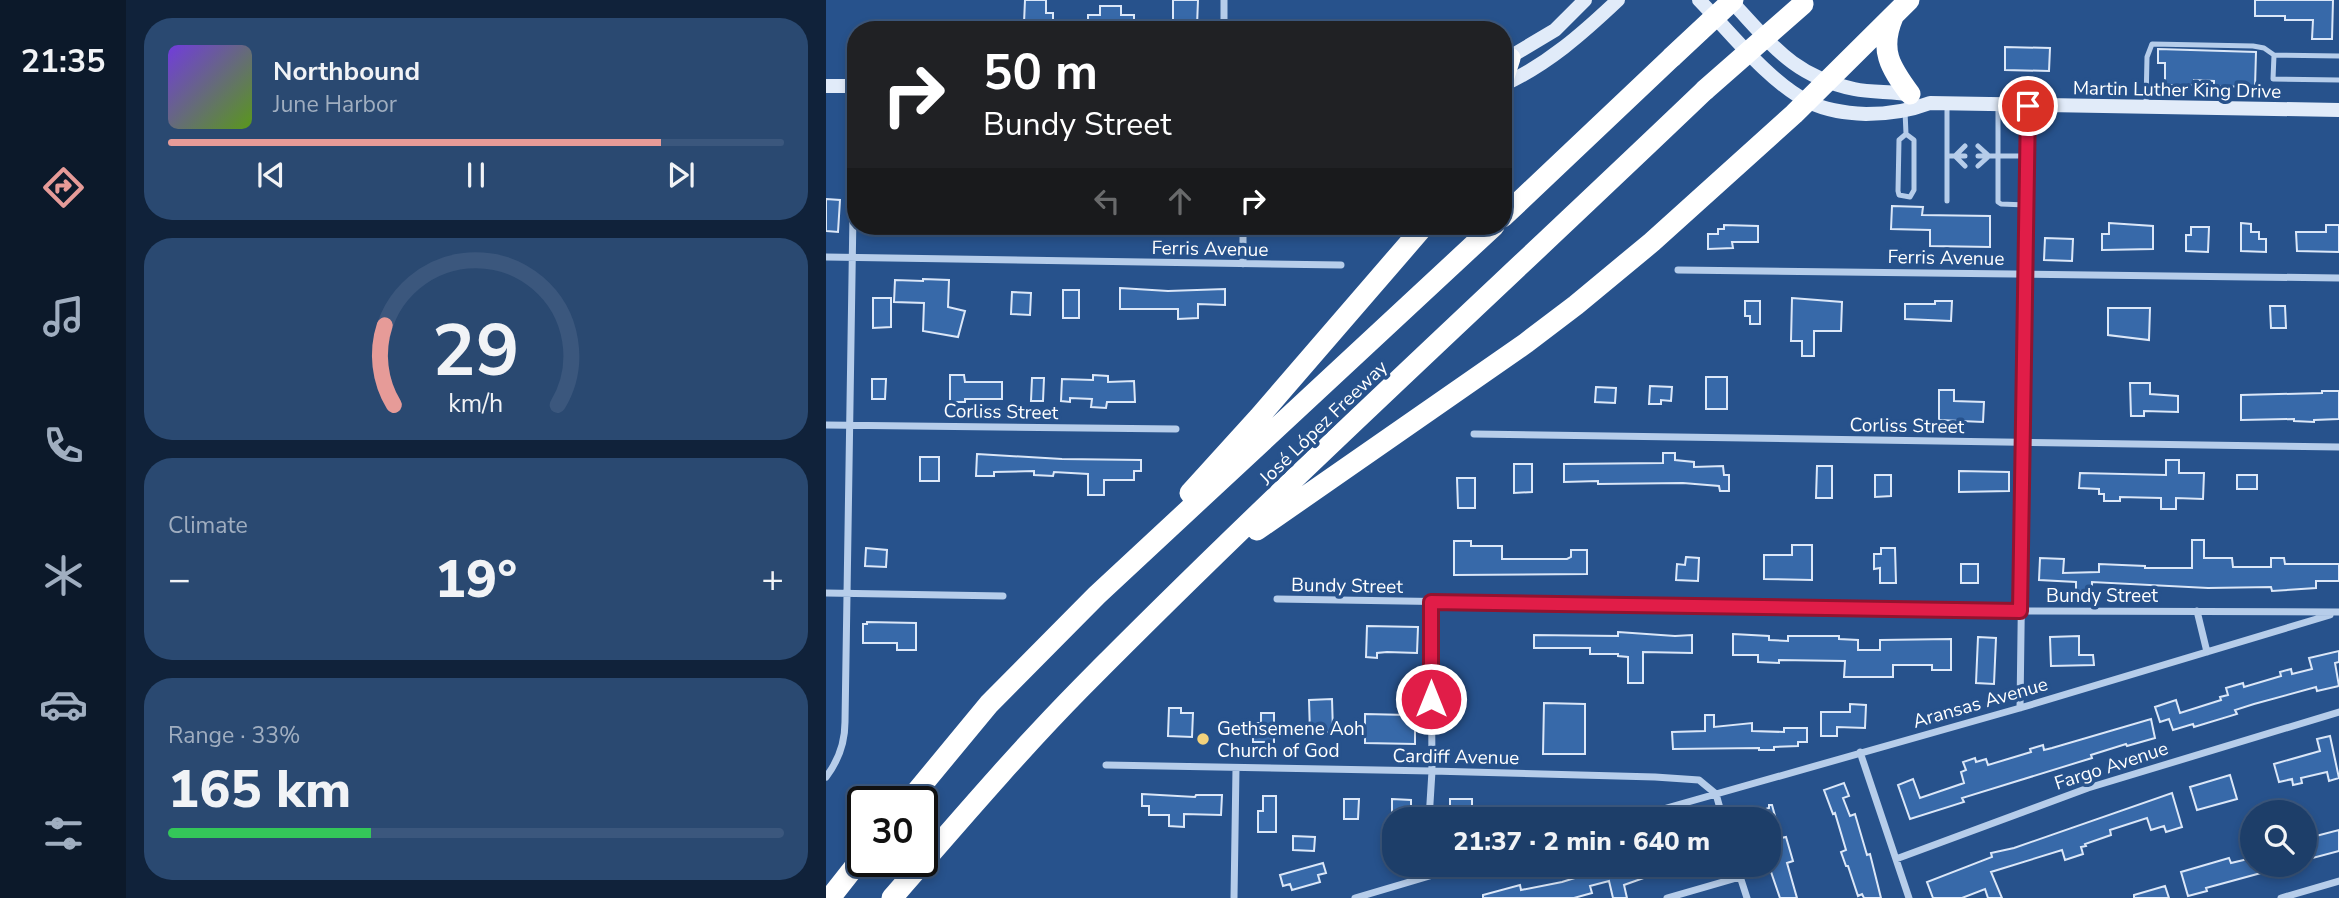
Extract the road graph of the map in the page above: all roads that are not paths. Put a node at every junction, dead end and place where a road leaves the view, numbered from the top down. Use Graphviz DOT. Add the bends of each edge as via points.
graph roads {
  1 [pos="1224,0"];
  2 [pos="1585,0"];
  3 [pos="1618,0"];
  4 [pos="1699,0"];
  5 [pos="1732,0"];
  6 [pos="1909,0"];
  7 [pos="1805,2"];
  8 [pos="1893,16"];
  9 [pos="1224,21"];
  10 [pos="2274,55"];
  11 [pos="2339,56"];
  12 [pos="1512,57"];
  13 [pos="1512,78"];
  14 [pos="2339,80"];
  15 [pos="1826,81"];
  16 [pos="826,86"];
  17 [pos="847,86"];
  18 [pos="1806,101"];
  19 [pos="1915,103"];
  20 [pos="1947,104"];
  21 [pos="1998,105"];
  22 [pos="2028,106"];
  23 [pos="2146,107"];
  24 [pos="2339,110"];
  25 [pos="1906,134"];
  26 [pos="1965,146"];
  27 [pos="1978,146"];
  28 [pos="1947,156"];
  29 [pos="1955,156"];
  30 [pos="1965,156"];
  31 [pos="1978,156"];
  32 [pos="1989,156"];
  33 [pos="1998,156"];
  34 [pos="2027,156"];
  35 [pos="1965,166"];
  36 [pos="1978,166"];
  37 [pos="1947,201"];
  38 [pos="2026,205"];
  39 [pos="1512,208"];
  40 [pos="853,235"];
  41 [pos="1243,235"];
  42 [pos="1416,235"];
  43 [pos="1484,235"];
  44 [pos="826,257"];
  45 [pos="852,257"];
  46 [pos="1243,264"];
  47 [pos="1341,265"];
  48 [pos="1678,270"];
  49 [pos="2025,274"];
  50 [pos="2339,278"];
  51 [pos="826,425"];
  52 [pos="849,426"];
  53 [pos="1176,429"];
  54 [pos="1474,434"];
  55 [pos="2023,443"];
  56 [pos="2339,447"];
  57 [pos="1215,558"];
  58 [pos="826,593"];
  59 [pos="846,594"];
  60 [pos="1097,595"];
  61 [pos="1003,596"];
  62 [pos="1278,600"];
  63 [pos="1431,602"];
  64 [pos="2020,611"];
  65 [pos="2197,611"];
  66 [pos="2339,612"];
  67 [pos="2207,652"];
  68 [pos="2020,708"];
  69 [pos="2339,712"];
  70 [pos="1860,752"];
  71 [pos="1105,765"];
  72 [pos="1236,768"];
  73 [pos="1432,771"];
  74 [pos="826,777"];
  75 [pos="921,786"];
  76 [pos="1716,794"];
  77 [pos="1430,807"];
  78 [pos="1671,807"];
  79 [pos="1720,807"];
  80 [pos="1896,859"];
  81 [pos="847,876"];
  82 [pos="1425,877"];
  83 [pos="1740,877"];
  84 [pos="2339,881"];
  85 [pos="834,893"];
  86 [pos="892,898"];
  87 [pos="1234,898"];
  88 [pos="1355,898"];
  89 [pos="1667,898"];
  90 [pos="1747,898"];
  91 [pos="1909,898"];
  92 [pos="2281,898"];
  1 -- 9 [label="street"];
  2 -- 12 [label="main road" via="1555,30"];
  3 -- 13 [label="main road" via="1552,58"];
  4 -- 18 [label="main road, Martin Luther King Drive" via="1771,75"];
  5 -- 15 [label="main road, Martin Luther King Drive" via="1787,60"];
  5 -- 39 [label="highway, bridge"];
  6 -- 8 [label="highway"];
  7 -- 57 [label="highway, José López Freeway, bridge" via="1705,90"];
  8 -- 15 [label="highway"];
  8 -- 19 [label="highway" via="1885,45 1888,58"];
  10 -- 11 [label="lane"];
  10 -- 14 [label="lane" via="2273,79"];
  10 -- 23 [label="lane" via="2253,46 2152,44 2147,57"];
  15 -- 18 [label="highway"];
  15 -- 19 [label="main road, Martin Luther King Drive"];
  16 -- 17 [label="main road"];
  18 -- 19 [label="main road, Martin Luther King Drive" via="1834,111 1880,114"];
  18 -- 57 [label="highway" via="1661,235 1576,305"];
  19 -- 20 [label="main road, Martin Luther King Drive"];
  19 -- 25 [label="lane"];
  20 -- 21 [label="main road, Martin Luther King Drive"];
  20 -- 28 [label="lane"];
  21 -- 22 [label="main road, Martin Luther King Drive"];
  21 -- 33 [label="lane"];
  22 -- 23 [label="main road, Martin Luther King Drive"];
  22 -- 34 [label="street"];
  23 -- 24 [label="main road, Martin Luther King Drive"];
  25 -- 25 [label="lane" via="1899,140 1898,191 1910,197 1914,190 1914,140"];
  26 -- 29 [label="lane"];
  27 -- 32 [label="lane"];
  28 -- 29 [label="lane"];
  28 -- 37 [label="lane"];
  29 -- 30 [label="lane"];
  29 -- 35 [label="lane"];
  31 -- 32 [label="lane"];
  32 -- 33 [label="lane"];
  32 -- 36 [label="lane"];
  33 -- 34 [label="lane"];
  33 -- 38 [label="lane" via="1998,202"];
  34 -- 38 [label="street"];
  38 -- 49 [label="street"];
  40 -- 45 [label="street"];
  41 -- 46 [label="street"];
  42 -- 60 [label="highway"];
  43 -- 60 [label="highway, José López Freeway"];
  44 -- 45 [label="street, Ferris Avenue"];
  45 -- 46 [label="street, Ferris Avenue"];
  45 -- 52 [label="street"];
  46 -- 47 [label="street, Ferris Avenue"];
  48 -- 49 [label="street, Ferris Avenue"];
  49 -- 50 [label="street, Ferris Avenue"];
  49 -- 55 [label="street"];
  51 -- 52 [label="street, Corliss Street"];
  52 -- 53 [label="street, Corliss Street"];
  52 -- 59 [label="street"];
  54 -- 55 [label="street, Corliss Street"];
  55 -- 56 [label="street, Corliss Street"];
  55 -- 64 [label="street"];
  57 -- 86 [label="highway, José López Freeway" via="1080,689"];
  58 -- 59 [label="street"];
  59 -- 61 [label="street"];
  59 -- 74 [label="street" via="845,736"];
  60 -- 75 [label="highway, José López Freeway" via="989,704"];
  62 -- 63 [label="street, Bundy Street"];
  63 -- 64 [label="street, Bundy Street"];
  63 -- 73 [label="street"];
  64 -- 65 [label="street, Bundy Street"];
  64 -- 68 [label="street"];
  65 -- 66 [label="street, Bundy Street"];
  65 -- 67 [label="street"];
  66 -- 67 [label="street, Aransas Avenue"];
  67 -- 68 [label="street, Aransas Avenue"];
  68 -- 70 [label="street, Aransas Avenue"];
  69 -- 80 [label="street, Fargo Avenue" via="2088,788"];
  70 -- 76 [label="street, Aransas Avenue"];
  70 -- 80 [label="street"];
  71 -- 72 [label="street, Cardiff Avenue"];
  72 -- 73 [label="street, Cardiff Avenue"];
  72 -- 87 [label="street"];
  73 -- 76 [label="street, Cardiff Avenue" via="1699,780"];
  73 -- 77 [label="street"];
  76 -- 78 [label="street, Aransas Avenue"];
  76 -- 79 [label="street"];
  80 -- 91 [label="street"];
  81 -- 85 [label="highway"];
  82 -- 88 [label="street"];
  83 -- 89 [label="street"];
  83 -- 90 [label="street"];
  84 -- 92 [label="street"];
}
